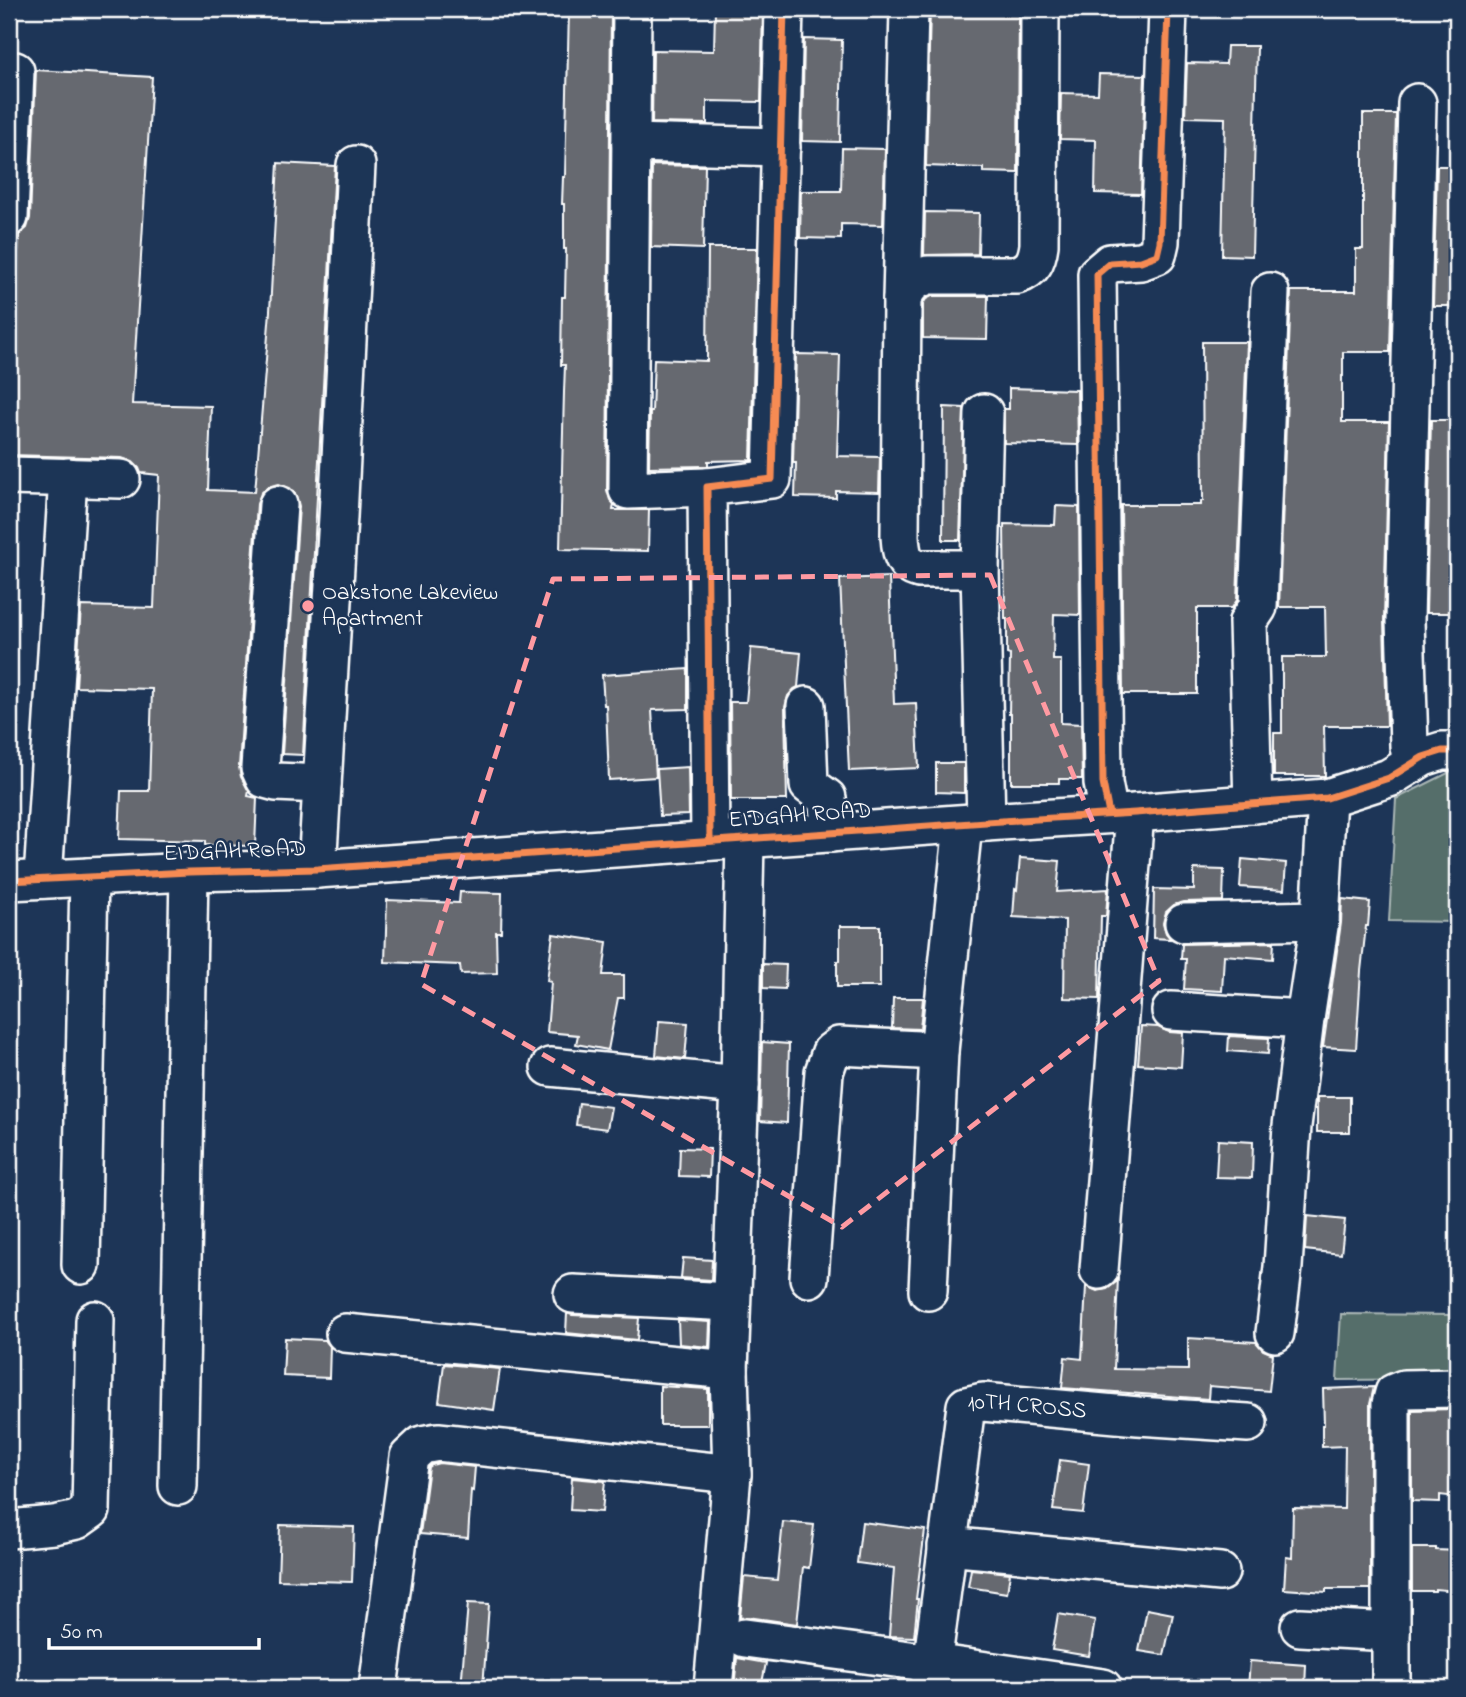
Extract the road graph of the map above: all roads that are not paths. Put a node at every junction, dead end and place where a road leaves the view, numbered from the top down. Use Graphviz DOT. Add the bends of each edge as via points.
graph roads {
  1 [pos="632,9"];
  2 [pos="784,9"];
  3 [pos="909,9"];
  4 [pos="1040,9"];
  5 [pos="1168,9"];
  6 [pos="15,71"];
  7 [pos="1417,103"];
  8 [pos="631,143"];
  9 [pos="781,147"];
  10 [pos="356,165"];
  11 [pos="9,217"];
  12 [pos="1270,292"];
  13 [pos="902,300"];
  14 [pos="984,413"];
  15 [pos="9,477"];
  16 [pos="68,477"];
  17 [pos="121,479"];
  18 [pos="707,487"];
  19 [pos="278,505"];
  20 [pos="979,569"];
  21 [pos="806,706"];
  22 [pos="1457,751"];
  23 [pos="1412,764"];
  24 [pos="322,784"];
  25 [pos="1327,798"];
  26 [pos="1253,804"];
  27 [pos="1122,814"];
  28 [pos="975,823"];
  29 [pos="831,832"];
  30 [pos="727,840"];
  31 [pos="317,869"];
  32 [pos="189,872"];
  33 [pos="89,877"];
  34 [pos="26,880"];
  35 [pos="1320,920"];
  36 [pos="1184,923"];
  37 [pos="1171,1011"];
  38 [pos="1305,1019"];
  39 [pos="939,1051"];
  40 [pos="550,1066"];
  41 [pos="740,1085"];
  42 [pos="81,1265"];
  43 [pos="1099,1270"];
  44 [pos="808,1278"];
  45 [pos="928,1291"];
  46 [pos="573,1294"];
  47 [pos="731,1302"];
  48 [pos="95,1320"];
  49 [pos="345,1333"];
  50 [pos="1275,1333"];
  51 [pos="729,1370"];
  52 [pos="1457,1388"];
  53 [pos="1248,1423"];
  54 [pos="732,1474"];
  55 [pos="178,1486"];
  56 [pos="9,1529"];
  57 [pos="947,1546"];
  58 [pos="1220,1572"];
  59 [pos="1300,1627"];
  60 [pos="1391,1632"];
  61 [pos="745,1638"];
  62 [pos="931,1676"];
  63 [pos="377,1688"];
  64 [pos="713,1688"];
  65 [pos="1102,1688"];
  66 [pos="1391,1688"];
  1 -- 8 [label="street"];
  2 -- 9 [label="street"];
  3 -- 13 [label="street"];
  4 -- 13 [label="street" via="1036,260 1017,275 928,275 911,284"];
  5 -- 27 [label="street" via="1157,255 1110,263 1097,274 1103,783"];
  6 -- 11 [label="street"];
  7 -- 23 [label="street" via="1405,621"];
  8 -- 9 [label="street"];
  8 -- 18 [label="street" via="628,490"];
  9 -- 18 [label="street" via="772,479"];
  10 -- 24 [label="street"];
  12 -- 26 [label="street" via="1258,607 1248,622"];
  13 -- 20 [label="street" via="903,556 907,564 919,569"];
  14 -- 20 [label="street"];
  15 -- 16 [label="street"];
  16 -- 17 [label="street"];
  16 -- 34 [label="street"];
  18 -- 30 [label="street"];
  19 -- 24 [label="street" via="260,768 265,779 276,782"];
  20 -- 28 [label="street"];
  21 -- 29 [label="street" via="810,785 827,798"];
  22 -- 23 [label="street, EIDGAH ROAD" via="1442,751"];
  23 -- 25 [label="street, EIDGAH ROAD" via="1389,778"];
  24 -- 31 [label="street"];
  25 -- 26 [label="street, EIDGAH ROAD"];
  25 -- 35 [label="street"];
  26 -- 27 [label="street, EIDGAH ROAD"];
  27 -- 28 [label="street, EIDGAH ROAD"];
  27 -- 43 [label="street"];
  28 -- 29 [label="street, EIDGAH ROAD"];
  28 -- 39 [label="street"];
  29 -- 30 [label="street, EIDGAH ROAD"];
  30 -- 31 [label="street, EIDGAH ROAD"];
  30 -- 41 [label="street"];
  31 -- 32 [label="street, EIDGAH ROAD"];
  32 -- 33 [label="street, EIDGAH ROAD"];
  32 -- 55 [label="street"];
  33 -- 34 [label="street, EIDGAH ROAD"];
  33 -- 42 [label="street"];
  35 -- 36 [label="street"];
  35 -- 38 [label="street"];
  37 -- 38 [label="street"];
  38 -- 50 [label="street"];
  39 -- 44 [label="street" via="839,1046 831,1052 824,1072"];
  39 -- 45 [label="street"];
  40 -- 41 [label="street"];
  41 -- 47 [label="street"];
  46 -- 47 [label="street"];
  47 -- 51 [label="street"];
  48 -- 56 [label="street" via="91,1510 77,1520"];
  49 -- 51 [label="street"];
  51 -- 54 [label="street"];
  52 -- 60 [label="street" via="1404,1389 1394,1393 1391,1404"];
  53 -- 57 [label="street, 10TH CROSS" via="983,1402 966,1406"];
  54 -- 63 [label="street" via="438,1442 422,1445 409,1457"];
  54 -- 64 [label="street"];
  57 -- 58 [label="street"];
  57 -- 62 [label="street, 10TH CROSS"];
  59 -- 60 [label="street"];
  60 -- 66 [label="street"];
  61 -- 62 [label="street"];
  62 -- 65 [label="street"];
}
